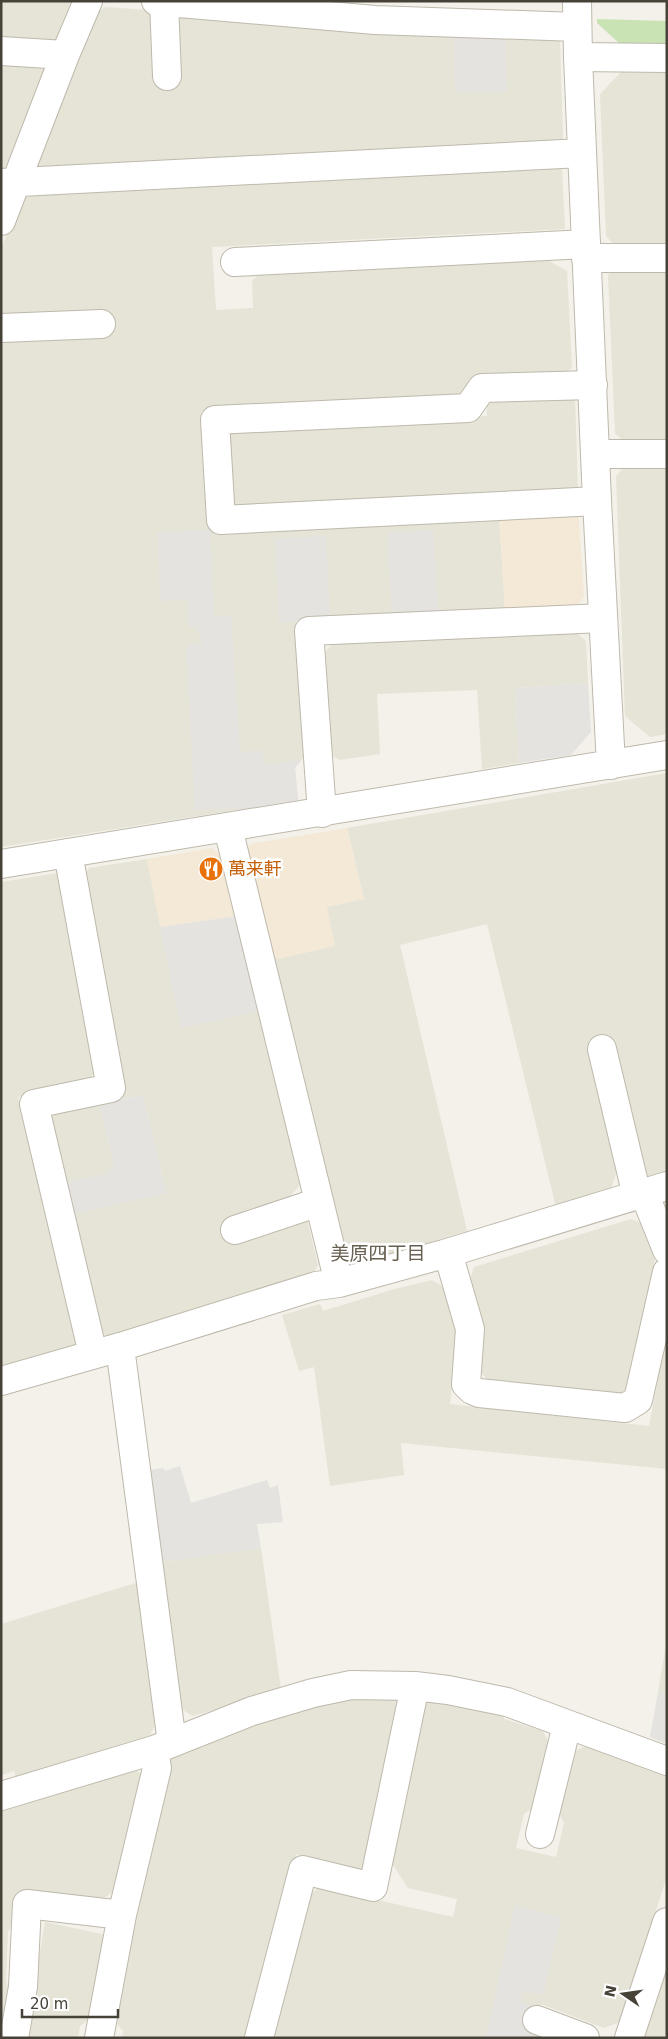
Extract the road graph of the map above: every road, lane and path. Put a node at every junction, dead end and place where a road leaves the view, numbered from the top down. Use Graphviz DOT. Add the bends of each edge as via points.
graph roads {
  1 [pos="88,1"];
  2 [pos="160,2"];
  3 [pos="577,14"];
  4 [pos="1,51"];
  5 [pos="65,55"];
  6 [pos="578,57"];
  7 [pos="667,58"];
  8 [pos="167,76"];
  9 [pos="582,153"];
  10 [pos="8,183"];
  11 [pos="1,221"];
  12 [pos="586,251"];
  13 [pos="667,258"];
  14 [pos="235,262"];
  15 [pos="100,324"];
  16 [pos="1,328"];
  17 [pos="593,385"];
  18 [pos="596,454"];
  19 [pos="667,454"];
  20 [pos="597,501"];
  21 [pos="603,618"];
  22 [pos="667,755"];
  23 [pos="611,765"];
  24 [pos="322,813"];
  25 [pos="228,828"];
  26 [pos="68,853"];
  27 [pos="1,864"];
  28 [pos="602,1049"];
  29 [pos="649,1192"];
  30 [pos="319,1202"];
  31 [pos="235,1230"];
  32 [pos="667,1250"];
  33 [pos="448,1253"];
  34 [pos="667,1272"];
  35 [pos="339,1283"];
  36 [pos="120,1347"];
  37 [pos="93,1354"];
  38 [pos="1,1381"];
  39 [pos="415,1686"];
  40 [pos="567,1725"];
  41 [pos="163,1746"];
  42 [pos="667,1761"];
  43 [pos="1,1796"];
  44 [pos="540,1834"];
  45 [pos="122,1915"];
  46 [pos="667,1922"];
  47 [pos="538,2020"];
  48 [pos="14,2038"];
  49 [pos="99,2038"];
  50 [pos="259,2038"];
  51 [pos="585,2038"];
  52 [pos="628,2038"];
  1 -- 5 [label="street"];
  2 -- 3 [label="street" via="376,20"];
  2 -- 8 [label="street"];
  3 -- 6 [label="street"];
  4 -- 5 [label="street"];
  5 -- 10 [label="street"];
  6 -- 7 [label="street"];
  6 -- 9 [label="street"];
  9 -- 10 [label="street"];
  9 -- 12 [label="street"];
  10 -- 11 [label="street"];
  12 -- 13 [label="street"];
  12 -- 14 [label="street"];
  12 -- 17 [label="street"];
  15 -- 16 [label="street"];
  17 -- 18 [label="street"];
  17 -- 20 [label="street" via="482,388 468,408 215,420 221,520"];
  18 -- 19 [label="street"];
  18 -- 20 [label="street"];
  20 -- 21 [label="street"];
  21 -- 23 [label="street"];
  21 -- 24 [label="street" via="309,630"];
  22 -- 23 [label="street"];
  23 -- 24 [label="street"];
  24 -- 25 [label="street"];
  25 -- 26 [label="street"];
  25 -- 30 [label="street"];
  26 -- 27 [label="street"];
  26 -- 37 [label="street" via="111,1088 34,1104"];
  28 -- 29 [label="street"];
  29 -- 32 [label="street"];
  29 -- 33 [label="street"];
  30 -- 31 [label="street"];
  30 -- 35 [label="street"];
  33 -- 34 [label="street" via="470,1329 466,1384 472,1390 626,1408 638,1400"];
  33 -- 35 [label="street"];
  35 -- 36 [label="street" via="316,1286"];
  36 -- 37 [label="street"];
  36 -- 41 [label="street"];
  37 -- 38 [label="street"];
  39 -- 40 [label="street" via="506,1702"];
  39 -- 41 [label="street" via="351,1685 313,1693 252,1711"];
  39 -- 50 [label="street" via="373,1887 303,1870"];
  40 -- 42 [label="street"];
  40 -- 44 [label="street"];
  41 -- 43 [label="street"];
  41 -- 45 [label="street"];
  45 -- 48 [label="street" via="27,1904 23,1987"];
  45 -- 49 [label="street"];
  46 -- 52 [label="street"];
  47 -- 51 [label="street"];
}
